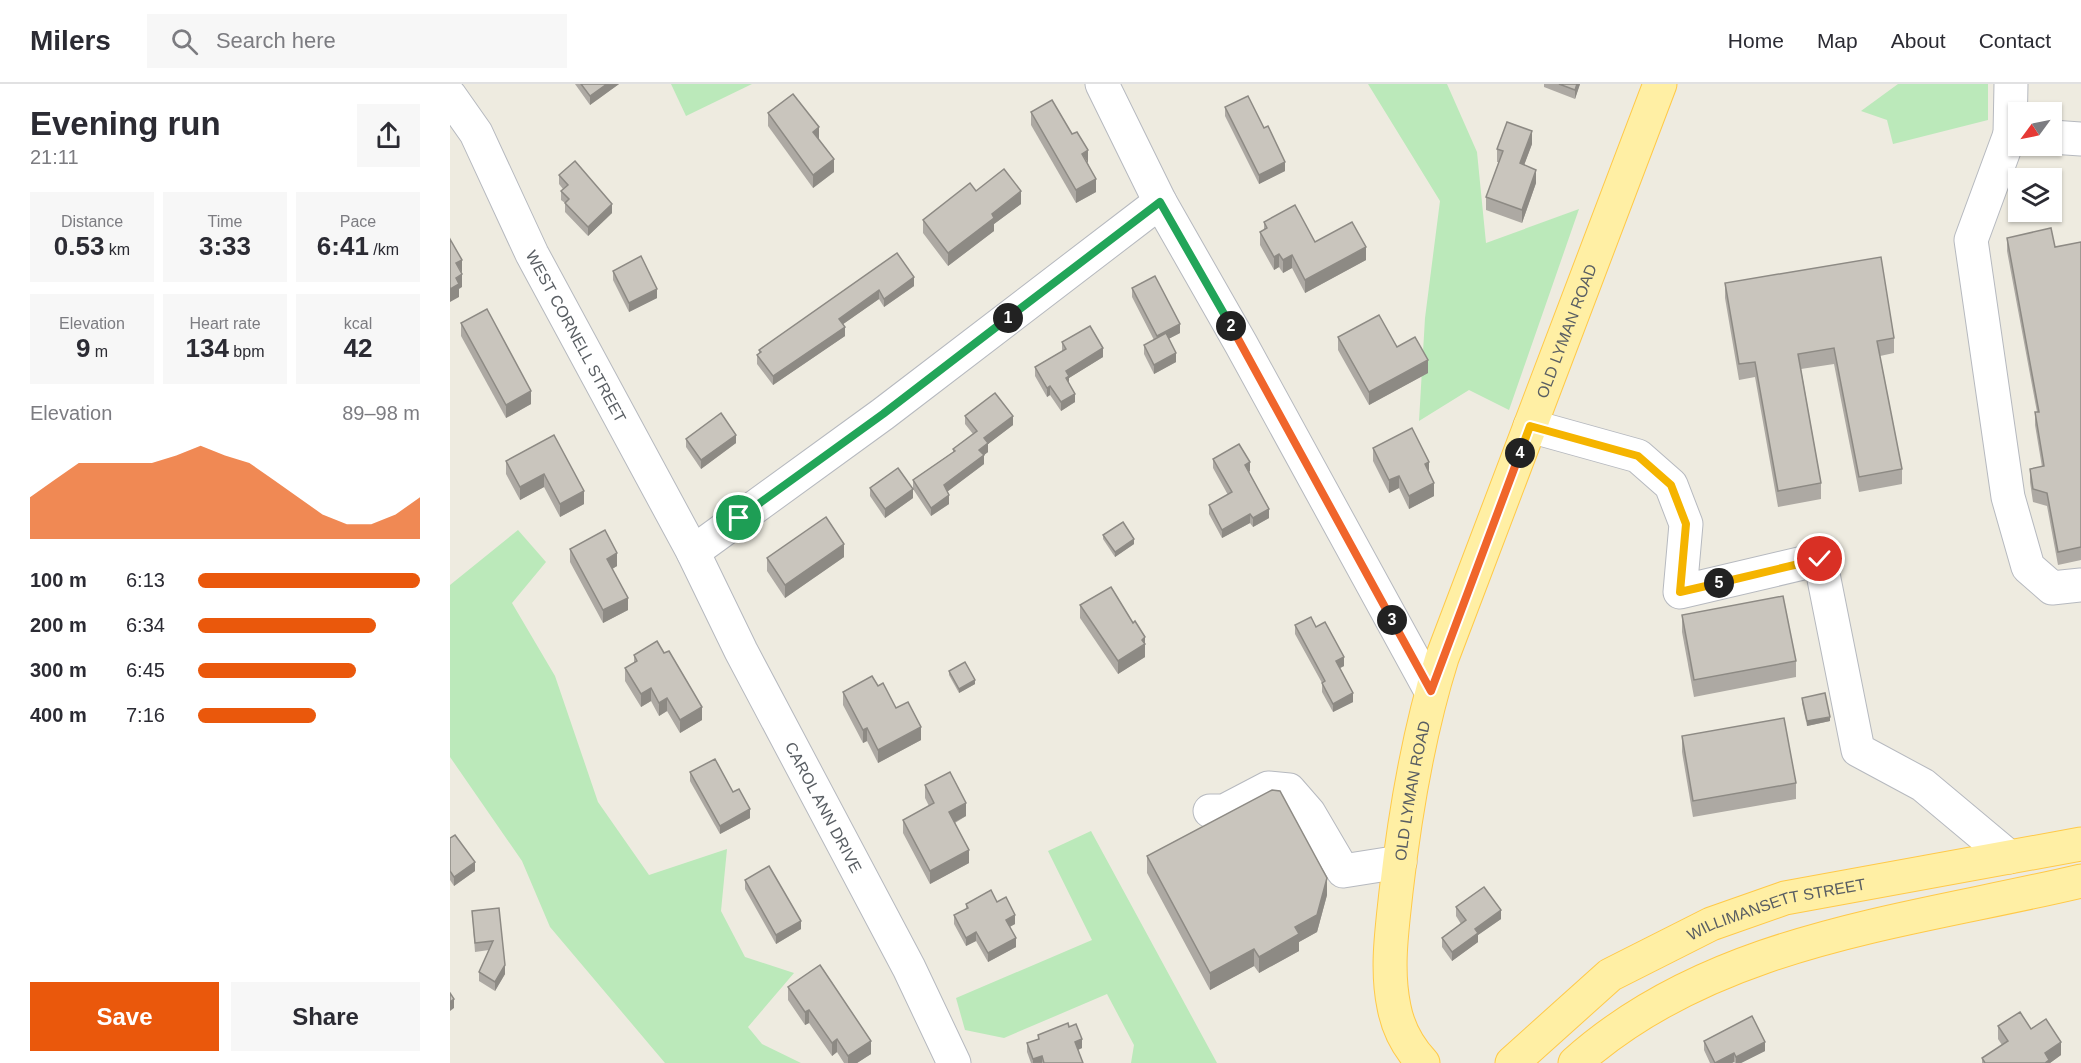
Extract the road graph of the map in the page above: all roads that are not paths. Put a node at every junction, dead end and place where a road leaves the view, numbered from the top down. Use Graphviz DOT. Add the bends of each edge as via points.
graph roads {
  1 [pos="1102,84"];
  2 [pos="1660,84"];
  3 [pos="2012,84"];
  4 [pos="2013,102"];
  5 [pos="458,106"];
  6 [pos="2062,138"];
  7 [pos="2081,139"];
  8 [pos="2008,152"];
  9 [pos="1160,202"];
  10 [pos="1530,426"];
  11 [pos="693,552"];
  12 [pos="2081,585"];
  13 [pos="1431,691"];
  14 [pos="1210,811"];
  15 [pos="2081,844"];
  16 [pos="2009,857"];
  17 [pos="1400,861"];
  18 [pos="2081,881"];
  19 [pos="954,1063"];
  20 [pos="1423,1063"];
  21 [pos="1512,1063"];
  22 [pos="1575,1063"];
  1 -- 9 [label="street"];
  2 -- 10 [label="main road, OLD LYMAN ROAD"];
  3 -- 4 [label="street"];
  5 -- 11 [label="street, WEST CORNELL STREET" via="532,254"];
  6 -- 7 [label="street"];
  8 -- 12 [label="street" via="1971,240 2008,497 2028,567 2052,588"];
  9 -- 11 [label="street" via="883,414"];
  9 -- 13 [label="street"];
  10 -- 13 [label="main road, OLD LYMAN ROAD"];
  10 -- 16 [label="street" via="1638,456 1671,485 1686,524 1680,592 1820,559 1858,750 1923,784"];
  11 -- 19 [label="street, CAROL ANN DRIVE" via="741,651 909,968"];
  13 -- 17 [label="main road, OLD LYMAN ROAD"];
  14 -- 17 [label="street" via="1224,811 1268,788 1289,790 1309,813 1342,871"];
  15 -- 16 [label="main road, WILLIMANSETT STREET"];
  16 -- 21 [label="main road, WILLIMANSETT STREET" via="1785,898 1712,924 1610,975"];
  17 -- 20 [label="main road, OLD LYMAN ROAD" via="1390,945 1391,988 1397,1021"];
  18 -- 22 [label="main road" via="1888,921 1742,965 1673,995"];
}
